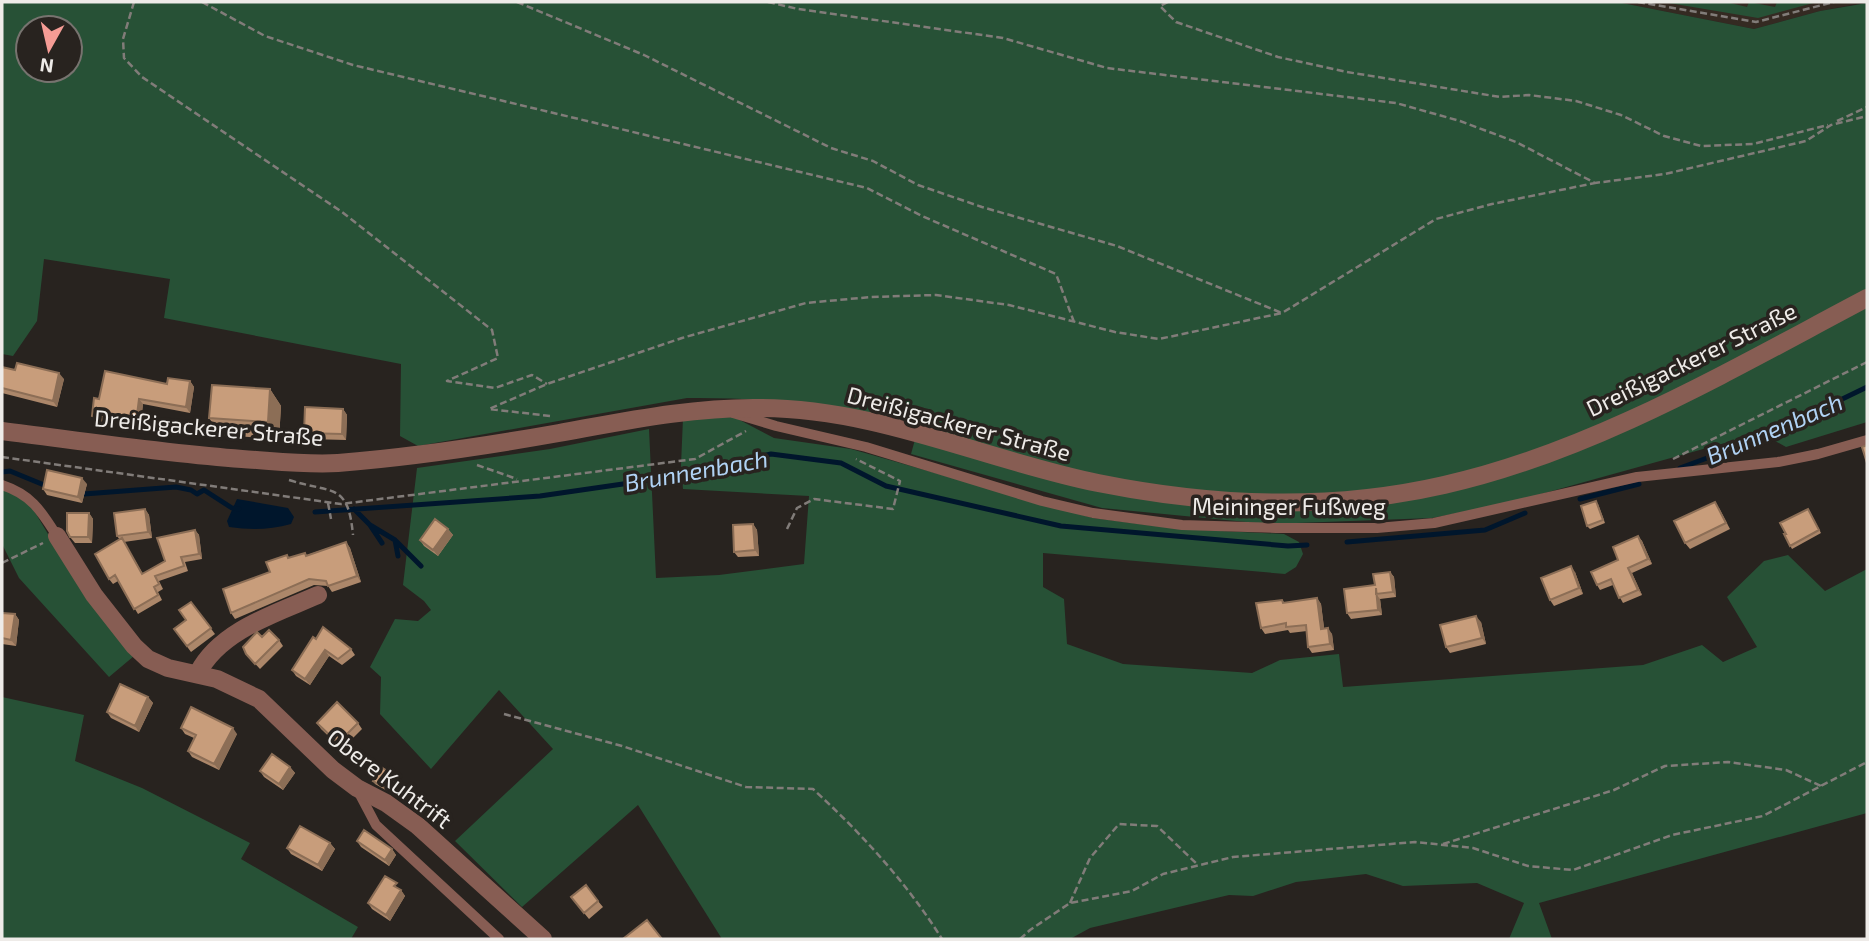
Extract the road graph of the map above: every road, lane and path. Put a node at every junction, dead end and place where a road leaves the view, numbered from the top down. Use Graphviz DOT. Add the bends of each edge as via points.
graph roads {
  1 [pos="134,2"];
  2 [pos="202,2"];
  3 [pos="517,2"];
  4 [pos="768,2"];
  5 [pos="1168,2"];
  6 [pos="1638,2"];
  7 [pos="1834,2"];
  8 [pos="1867,107"];
  9 [pos="1867,116"];
  10 [pos="1831,125"];
  11 [pos="1595,183"];
  12 [pos="1867,298"];
  13 [pos="1282,313"];
  14 [pos="1073,322"];
  15 [pos="1867,362"];
  16 [pos="547,384"];
  17 [pos="717,408"];
  18 [pos="552,416"];
  19 [pos="2,431"];
  20 [pos="739,436"];
  21 [pos="1867,440"];
  22 [pos="2,457"];
  23 [pos="1672,459"];
  24 [pos="482,461"];
  25 [pos="520,480"];
  26 [pos="900,481"];
  27 [pos="2,485"];
  28 [pos="328,503"];
  29 [pos="348,503"];
  30 [pos="331,519"];
  31 [pos="787,529"];
  32 [pos="353,535"];
  33 [pos="57,536"];
  34 [pos="2,564"];
  35 [pos="318,595"];
  36 [pos="198,673"];
  37 [pos="504,714"];
  38 [pos="1867,762"];
  39 [pos="1821,786"];
  40 [pos="357,788"];
  41 [pos="1440,845"];
  42 [pos="1198,866"];
  43 [pos="1070,903"];
  44 [pos="499,939"];
  45 [pos="543,939"];
  46 [pos="942,939"];
  47 [pos="1020,939"];
  1 -- 16 [label="path" via="123,39 124,58 142,77 342,212 492,330 498,358 447,381 495,388 532,375"];
  2 -- 14 [label="path" via="265,36 353,65 867,188 1056,274"];
  3 -- 13 [label="path" via="574,23 831,148 873,161 918,185 1117,246"];
  4 -- 11 [label="path" via="1003,38 1107,68 1396,103 1516,142"];
  5 -- 10 [label="path" via="1160,6 1176,22 1278,57 1500,97 1529,95 1576,101 1701,146 1753,144"];
  6 -- 7 [label="path" via="1756,22"];
  8 -- 10 [label="path"];
  9 -- 10 [label="path"];
  10 -- 11 [label="path" via="1807,141 1665,174"];
  11 -- 13 [label="path" via="1436,219"];
  12 -- 17 [label="street, Dreißigackerer Straße" via="1650,412 1542,455 1445,485 1358,498 1234,502 1151,492 1057,474 857,418"];
  13 -- 14 [label="path" via="1159,339"];
  14 -- 16 [label="path" via="1009,304 936,295 806,303 682,338"];
  15 -- 23 [label="path"];
  16 -- 18 [label="path" via="489,409"];
  17 -- 19 [label="street, Dreißigackerer Straße" via="472,447 313,464 210,457"];
  17 -- 21 [label="lane, Meininger Fußweg" via="1093,513 1182,525 1276,528 1434,523 1637,477 1778,462"];
  20 -- 25 [label="path" via="695,459"];
  22 -- 28 [label="path"];
  24 -- 25 [label="path" via="475,466"];
  25 -- 29 [label="path"];
  26 -- 31 [label="path" via="893,509 814,499 797,508"];
  27 -- 33 [label="lane, Obere Kuhtrift" via="28,497"];
  28 -- 29 [label="path"];
  28 -- 30 [label="path"];
  29 -- 32 [label="path"];
  33 -- 34 [label="path"];
  33 -- 36 [label="street, Obere Kuhtrift" via="94,595 134,646 168,668"];
  35 -- 36 [label="street" via="256,622 211,653"];
  36 -- 40 [label="street, Obere Kuhtrift" via="260,699"];
  37 -- 46 [label="path" via="622,746 746,788 813,789 857,829"];
  38 -- 39 [label="path"];
  39 -- 41 [label="path" via="1786,770 1727,762 1665,766 1614,790"];
  39 -- 41 [label="path" via="1763,816 1672,835 1573,870 1528,866 1473,848"];
  40 -- 44 [label="lane" via="376,825"];
  40 -- 45 [label="street, Obere Kuhtrift" via="418,826"];
  41 -- 42 [label="path" via="1415,842 1233,857"];
  42 -- 43 [label="path" via="1163,874 1132,891"];
  42 -- 43 [label="path" via="1157,826 1119,824 1090,858"];
  43 -- 47 [label="path"];
}
